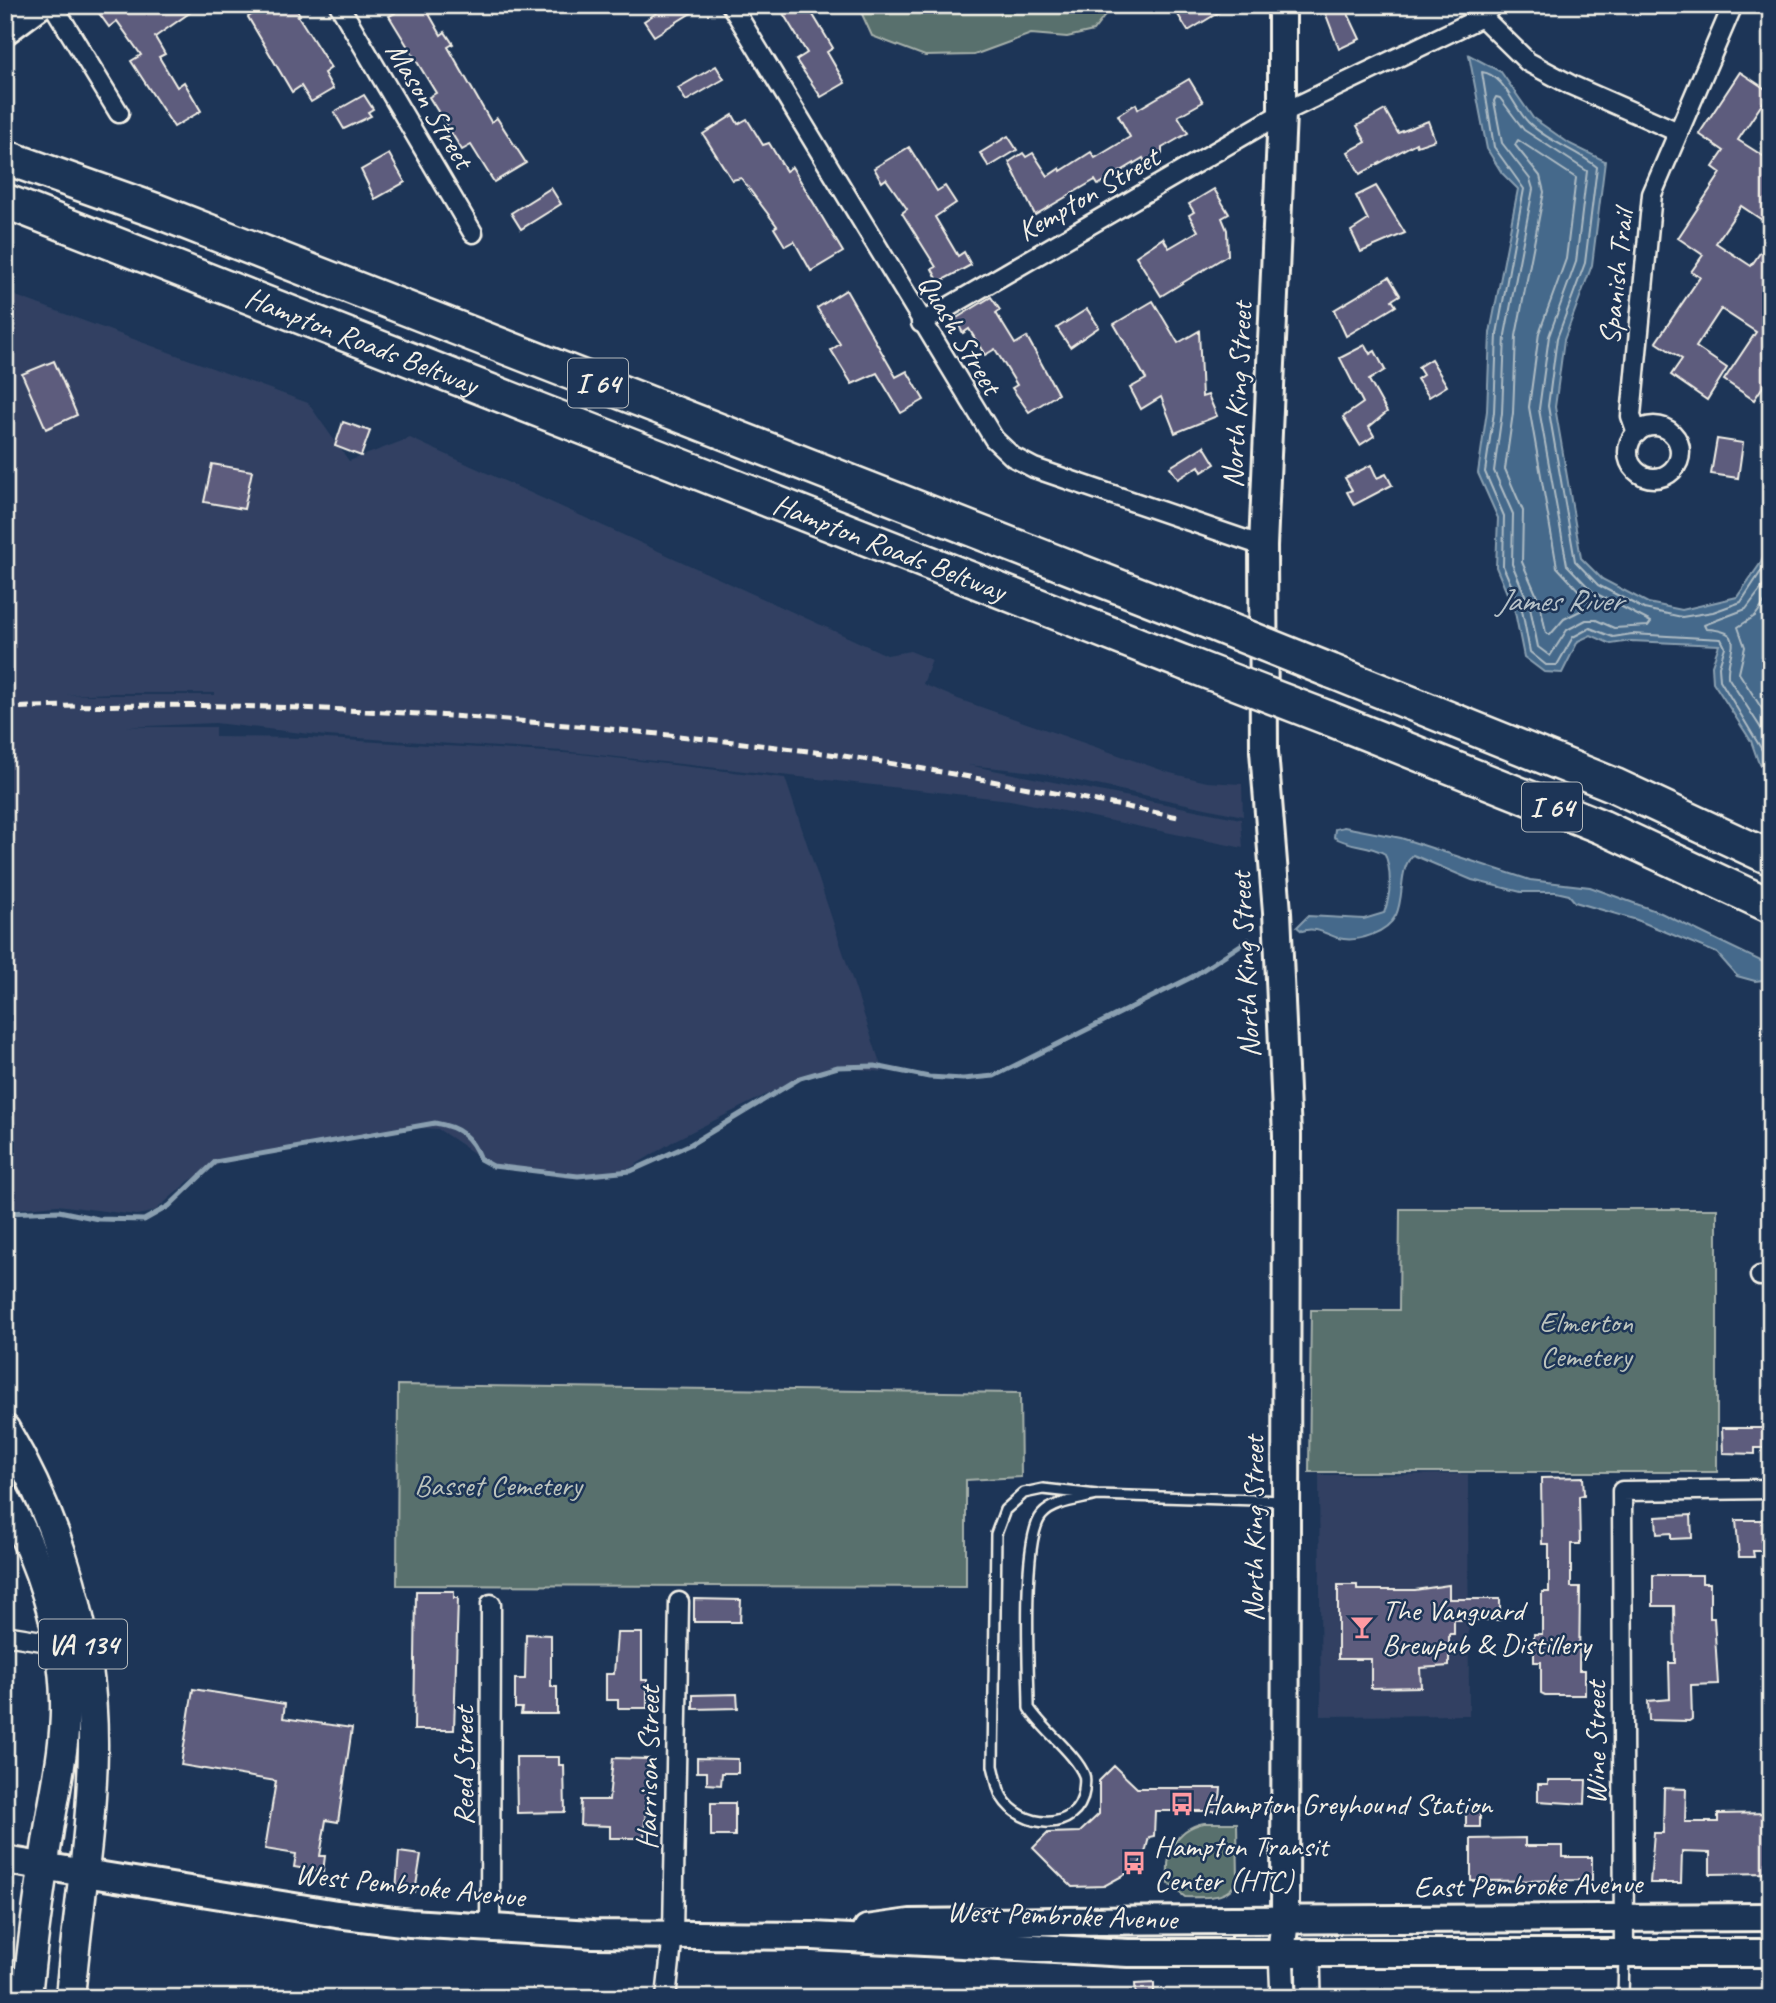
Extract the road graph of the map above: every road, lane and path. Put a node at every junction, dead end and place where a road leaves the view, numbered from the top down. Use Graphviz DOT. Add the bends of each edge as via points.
graph roads {
  1 [pos="40,5"];
  2 [pos="53,5"];
  3 [pos="339,5"];
  4 [pos="731,5"];
  5 [pos="1282,5"];
  6 [pos="1733,5"];
  7 [pos="1487,11"];
  8 [pos="5,31"];
  9 [pos="119,113"];
  10 [pos="1282,113"];
  11 [pos="1678,131"];
  12 [pos="5,157"];
  13 [pos="5,201"];
  14 [pos="473,233"];
  15 [pos="921,323"];
  16 [pos="1637,433"];
  17 [pos="1263,546"];
  18 [pos="1771,858"];
  19 [pos="1771,906"];
  20 [pos="5,1429"];
  21 [pos="1771,1489"];
  22 [pos="1097,1496"];
  23 [pos="5,1497"];
  24 [pos="1287,1501"];
  25 [pos="678,1602"];
  26 [pos="491,1604"];
  27 [pos="5,1635"];
  28 [pos="71,1645"];
  29 [pos="5,1860"];
  30 [pos="43,1866"];
  31 [pos="83,1872"];
  32 [pos="1623,1917"];
  33 [pos="1771,1917"];
  34 [pos="1285,1921"];
  35 [pos="490,1928"];
  36 [pos="673,1934"];
  37 [pos="813,1936"];
  38 [pos="1281,1951"];
  39 [pos="1308,1951"];
  40 [pos="1771,1952"];
  41 [pos="1624,1953"];
  42 [pos="27,1998"];
  43 [pos="70,1998"];
  44 [pos="666,1998"];
  45 [pos="1283,1998"];
  46 [pos="1309,1998"];
  47 [pos="1623,1998"];
  1 -- 8 [label="main road"];
  2 -- 9 [label="street"];
  3 -- 14 [label="street, Mason Street"];
  4 -- 15 [label="street, Quash Street"];
  5 -- 10 [label="main road, North King Street"];
  6 -- 11 [label="street, Spanish Trail"];
  7 -- 10 [label="street, Kempton Street"];
  7 -- 11 [label="street" via="1528,62"];
  10 -- 15 [label="street, Kempton Street"];
  10 -- 17 [label="main road, North King Street"];
  11 -- 16 [label="street, Spanish Trail" via="1652,194 1631,416"];
  12 -- 18 [label="highway, Hampton Roads Beltway / I 64, bridge" via="170,216 1189,614 1614,785"];
  13 -- 19 [label="highway, Hampton Roads Beltway / I 64, bridge" via="1602,827"];
  15 -- 17 [label="street, Quash Street" via="979,419 1013,457 1057,478"];
  17 -- 24 [label="main road, North King Street" via="1264,751 1287,1135"];
  20 -- 28 [label="main road, VA 134" via="48,1516 70,1582"];
  21 -- 32 [label="street, Wine Street" via="1622,1491"];
  22 -- 22 [label="lane" via="1043,1489 1024,1493 1005,1510 996,1534 993,1766 1002,1797 1019,1815 1042,1824 1075,1813 1083,1800 1085,1779 1029,1708 1030,1543 1042,1515 1056,1505"];
  22 -- 24 [label="lane"];
  23 -- 28 [label="main road, VA 134"];
  24 -- 34 [label="main road, North King Street"];
  25 -- 36 [label="street, Harrison Street"];
  26 -- 35 [label="street, Reed Street"];
  27 -- 28 [label="street"];
  28 -- 30 [label="main road, VA 134" via="65,1728"];
  28 -- 31 [label="main road, VA 134" via="93,1748"];
  29 -- 30 [label="main road, West Pembroke Avenue"];
  30 -- 31 [label="main road, West Pembroke Avenue"];
  30 -- 42 [label="main road, VA 134"];
  31 -- 35 [label="main road, West Pembroke Avenue" via="277,1906"];
  31 -- 43 [label="main road, VA 134"];
  32 -- 33 [label="main road, East Pembroke Avenue"];
  32 -- 34 [label="main road, East Pembroke Avenue"];
  32 -- 41 [label="street, Wine Street"];
  34 -- 37 [label="main road, West Pembroke Avenue" via="910,1923"];
  34 -- 38 [label="main road, North King Street"];
  34 -- 39 [label="main road"];
  35 -- 36 [label="main road, West Pembroke Avenue"];
  36 -- 37 [label="main road, West Pembroke Avenue"];
  36 -- 44 [label="street, Harrison Street"];
  37 -- 38 [label="main road, West Pembroke Avenue" via="1128,1953"];
  38 -- 39 [label="main road, West Pembroke Avenue"];
  38 -- 45 [label="street, North King Street"];
  39 -- 41 [label="main road"];
  39 -- 46 [label="street"];
  40 -- 41 [label="main road"];
  41 -- 47 [label="lane"];
}
